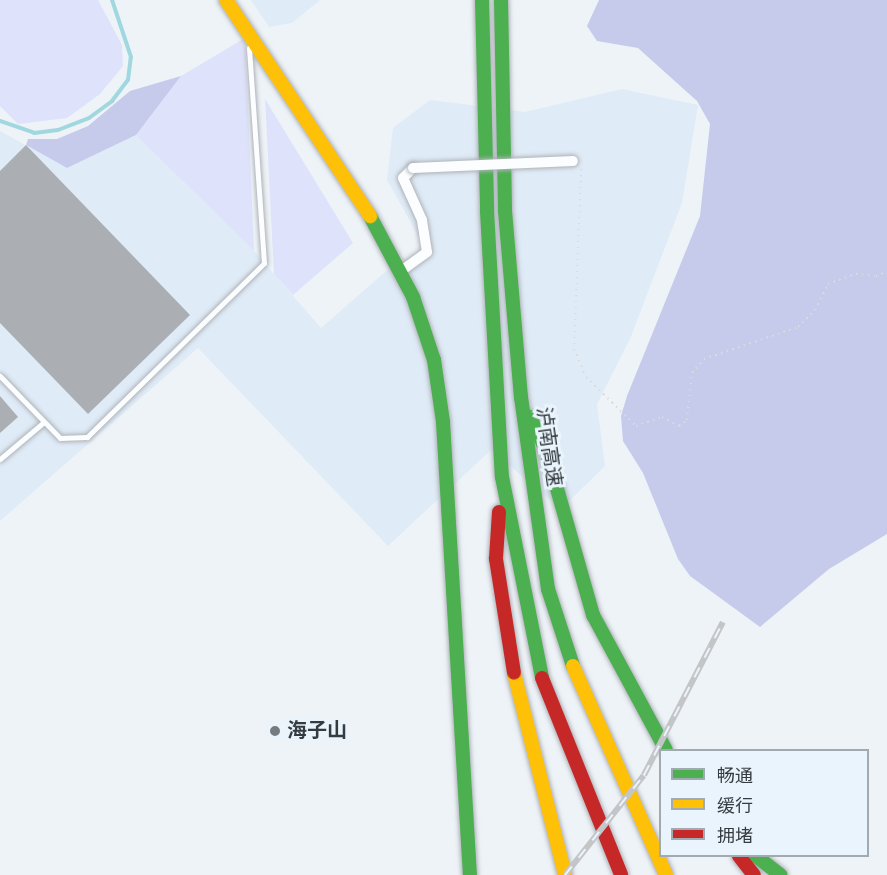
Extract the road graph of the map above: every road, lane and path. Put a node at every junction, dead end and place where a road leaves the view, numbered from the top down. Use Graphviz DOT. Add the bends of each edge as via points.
graph roads {
  1 [pos="226,0"];
  2 [pos="482,0"];
  3 [pos="501,0"];
  4 [pos="247,32"];
  5 [pos="573,161"];
  6 [pos="401,271"];
  7 [pos="887,272"];
  8 [pos="0,376"];
  9 [pos="521,397"];
  10 [pos="44,422"];
  11 [pos="0,459"];
  12 [pos="502,477"];
  13 [pos="665,749"];
  14 [pos="740,857"];
  15 [pos="758,857"];
  16 [pos="470,875"];
  17 [pos="565,875"];
  18 [pos="621,875"];
  19 [pos="666,875"];
  20 [pos="754,875"];
  21 [pos="780,875"];
  1 -- 4 [label="highway"];
  2 -- 12 [label="highway" via="488,235"];
  3 -- 9 [label="highway, 泸南高速" via="505,211"];
  4 -- 6 [label="highway" via="359,198"];
  4 -- 10 [label="lane" via="264,263 87,437 60,438"];
  5 -- 6 [label="street, bridge" via="413,168 403,178 422,220 427,252"];
  5 -- 7 [label="path" via="581,168 574,349 586,377 636,426 662,417 679,426 687,420 692,373 704,359 798,327 815,310 828,284 856,274 876,276"];
  6 -- 16 [label="highway" via="428,338 441,398"];
  8 -- 10 [label="lane"];
  9 -- 13 [label="highway" via="546,450 593,615"];
  9 -- 19 [label="highway, 泸南高速" via="558,627 599,734 635,801"];
  10 -- 11 [label="lane"];
  12 -- 17 [label="highway" via="496,559 506,645 552,809"];
  12 -- 18 [label="highway" via="541,676"];
  14 -- 20 [label="highway"];
  15 -- 21 [label="highway"];
}
